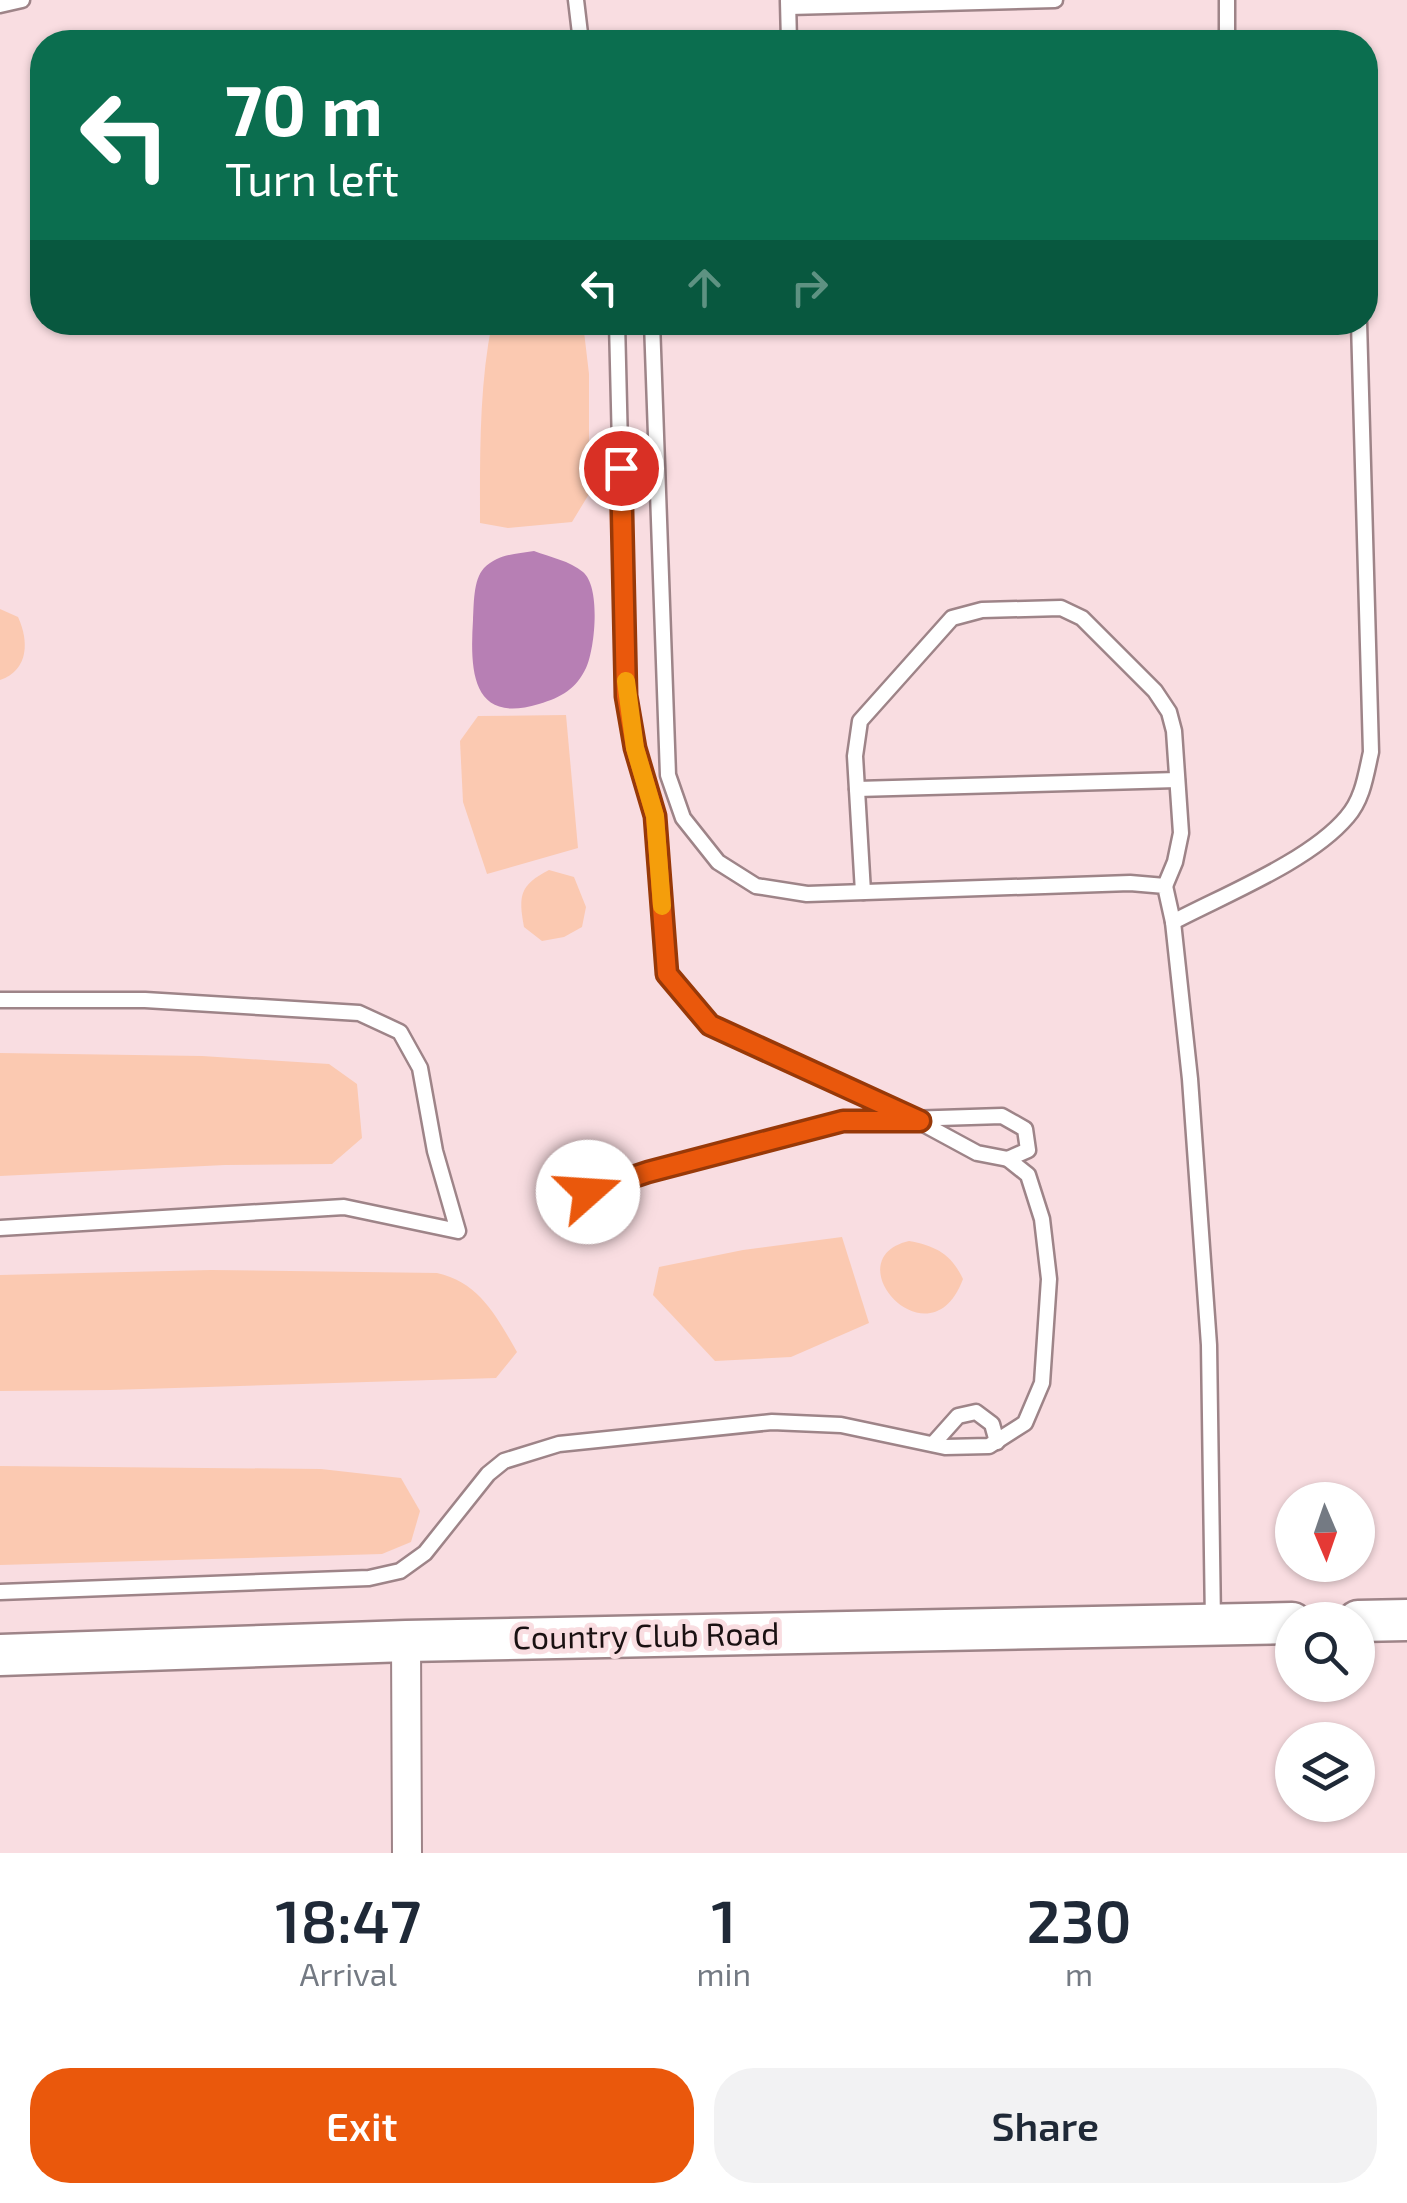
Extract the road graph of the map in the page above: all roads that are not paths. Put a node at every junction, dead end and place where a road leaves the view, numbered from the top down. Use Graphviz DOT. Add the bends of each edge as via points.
graph roads {
  1 [pos="22,0"];
  2 [pos="576,0"];
  3 [pos="1055,0"];
  4 [pos="1227,0"];
  5 [pos="788,3"];
  6 [pos="0,5"];
  7 [pos="580,30"];
  8 [pos="789,30"];
  9 [pos="1227,30"];
  10 [pos="618,335"];
  11 [pos="652,335"];
  12 [pos="1359,335"];
  13 [pos="1177,780"];
  14 [pos="857,789"];
  15 [pos="1164,886"];
  16 [pos="863,892"];
  17 [pos="1172,922"];
  18 [pos="0,1000"];
  19 [pos="920,1121"];
  20 [pos="1008,1159"];
  21 [pos="559,1201"];
  22 [pos="0,1228"];
  23 [pos="997,1442"];
  24 [pos="933,1444"];
  25 [pos="0,1592"];
  26 [pos="1407,1620"];
  27 [pos="1375,1621"];
  28 [pos="1275,1622"];
  29 [pos="1213,1624"];
  30 [pos="406,1641"];
  31 [pos="0,1655"];
  32 [pos="407,1853"];
  1 -- 6 [label="lane"];
  2 -- 7 [label="lane"];
  3 -- 5 [label="lane"];
  4 -- 9 [label="lane"];
  5 -- 8 [label="lane"];
  10 -- 19 [label="lane" via="626,696 655,816 667,974 710,1025"];
  11 -- 16 [label="lane" via="665,728 668,775 683,818 718,862 756,886 807,894"];
  12 -- 17 [label="lane" via="1371,752 1364,786 1349,816 1316,846"];
  13 -- 14 [label="lane"];
  13 -- 14 [label="lane" via="1169,712 1082,618 1061,608 982,610 952,618 860,720"];
  13 -- 15 [label="lane" via="1181,833"];
  14 -- 16 [label="lane"];
  15 -- 16 [label="lane"];
  15 -- 17 [label="lane"];
  17 -- 29 [label="lane" via="1208,1345"];
  18 -- 22 [label="lane" via="145,1000 358,1013 400,1032 420,1068 458,1232 344,1206"];
  19 -- 20 [label="lane" via="977,1153"];
  19 -- 20 [label="lane" via="1002,1116 1024,1130 1028,1150"];
  19 -- 21 [label="lane" via="843,1121"];
  20 -- 23 [label="lane" via="1028,1176 1049,1279 1042,1384 1025,1424"];
  23 -- 24 [label="lane"];
  23 -- 24 [label="lane" via="992,1424 976,1412 958,1416"];
  24 -- 25 [label="lane" via="841,1426 772,1422 558,1444 504,1461 425,1553 400,1571 369,1578"];
  26 -- 27 [label="street"];
  28 -- 29 [label="street, Country Club Road"];
  29 -- 30 [label="street, Country Club Road"];
  30 -- 31 [label="street, Country Club Road"];
  30 -- 32 [label="street"];
}
